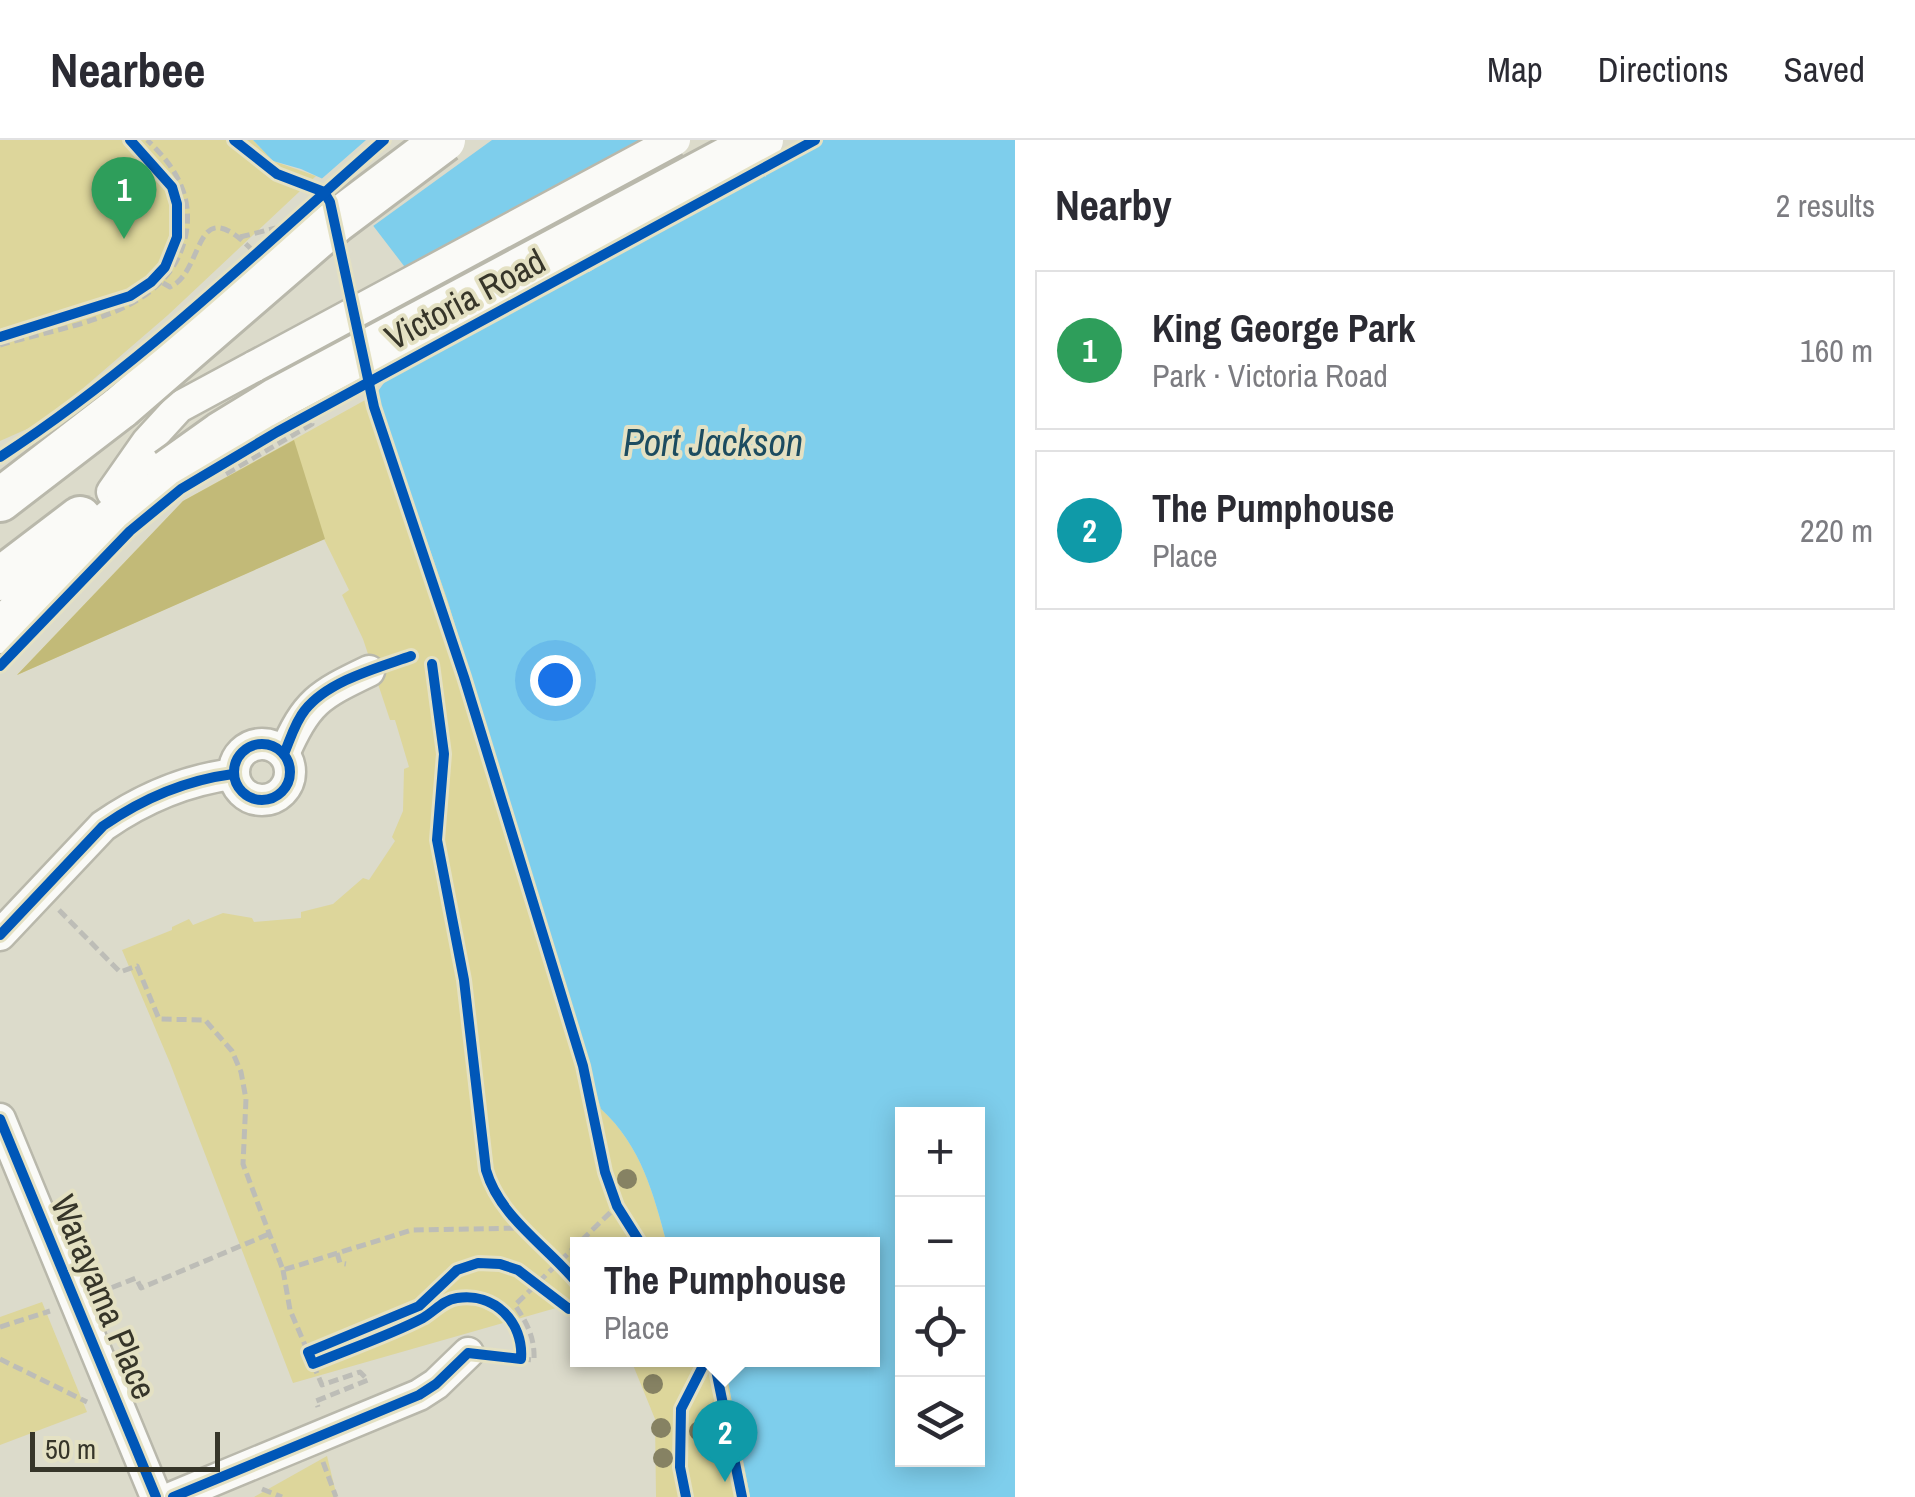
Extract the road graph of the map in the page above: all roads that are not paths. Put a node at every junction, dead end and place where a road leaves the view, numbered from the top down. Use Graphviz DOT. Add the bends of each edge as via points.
graph roads {
  1 [pos="444,140"];
  2 [pos="676,140"];
  3 [pos="762,140"];
  4 [pos="110,416"];
  5 [pos="159,463"];
  6 [pos="0,500"];
  7 [pos="0,522"];
  8 [pos="0,579"];
  9 [pos="0,632"];
  10 [pos="369,671"];
  11 [pos="284,754"];
  12 [pos="234,774"];
  13 [pos="0,935"];
  14 [pos="0,1118"];
  15 [pos="468,1353"];
  16 [pos="156,1497"];
  17 [pos="173,1497"];
  1 -- 4 [label="highway, bridge" via="310,244"];
  2 -- 5 [label="street, bridge" via="179,407"];
  3 -- 5 [label="highway, Victoria Road, bridge"];
  4 -- 6 [label="highway"];
  4 -- 7 [label="highway" via="89,452"];
  5 -- 8 [label="highway"];
  5 -- 9 [label="highway, Victoria Road"];
  10 -- 11 [label="street" via="305,710"];
  11 -- 12 [label="street" via="269,744 252,746 238,757"];
  11 -- 12 [label="street" via="289,782 268,800 249,798"];
  12 -- 13 [label="street" via="182,785 118,816"];
  14 -- 16 [label="street, Warayama Place"];
  15 -- 17 [label="street" via="418,1395"];
}
